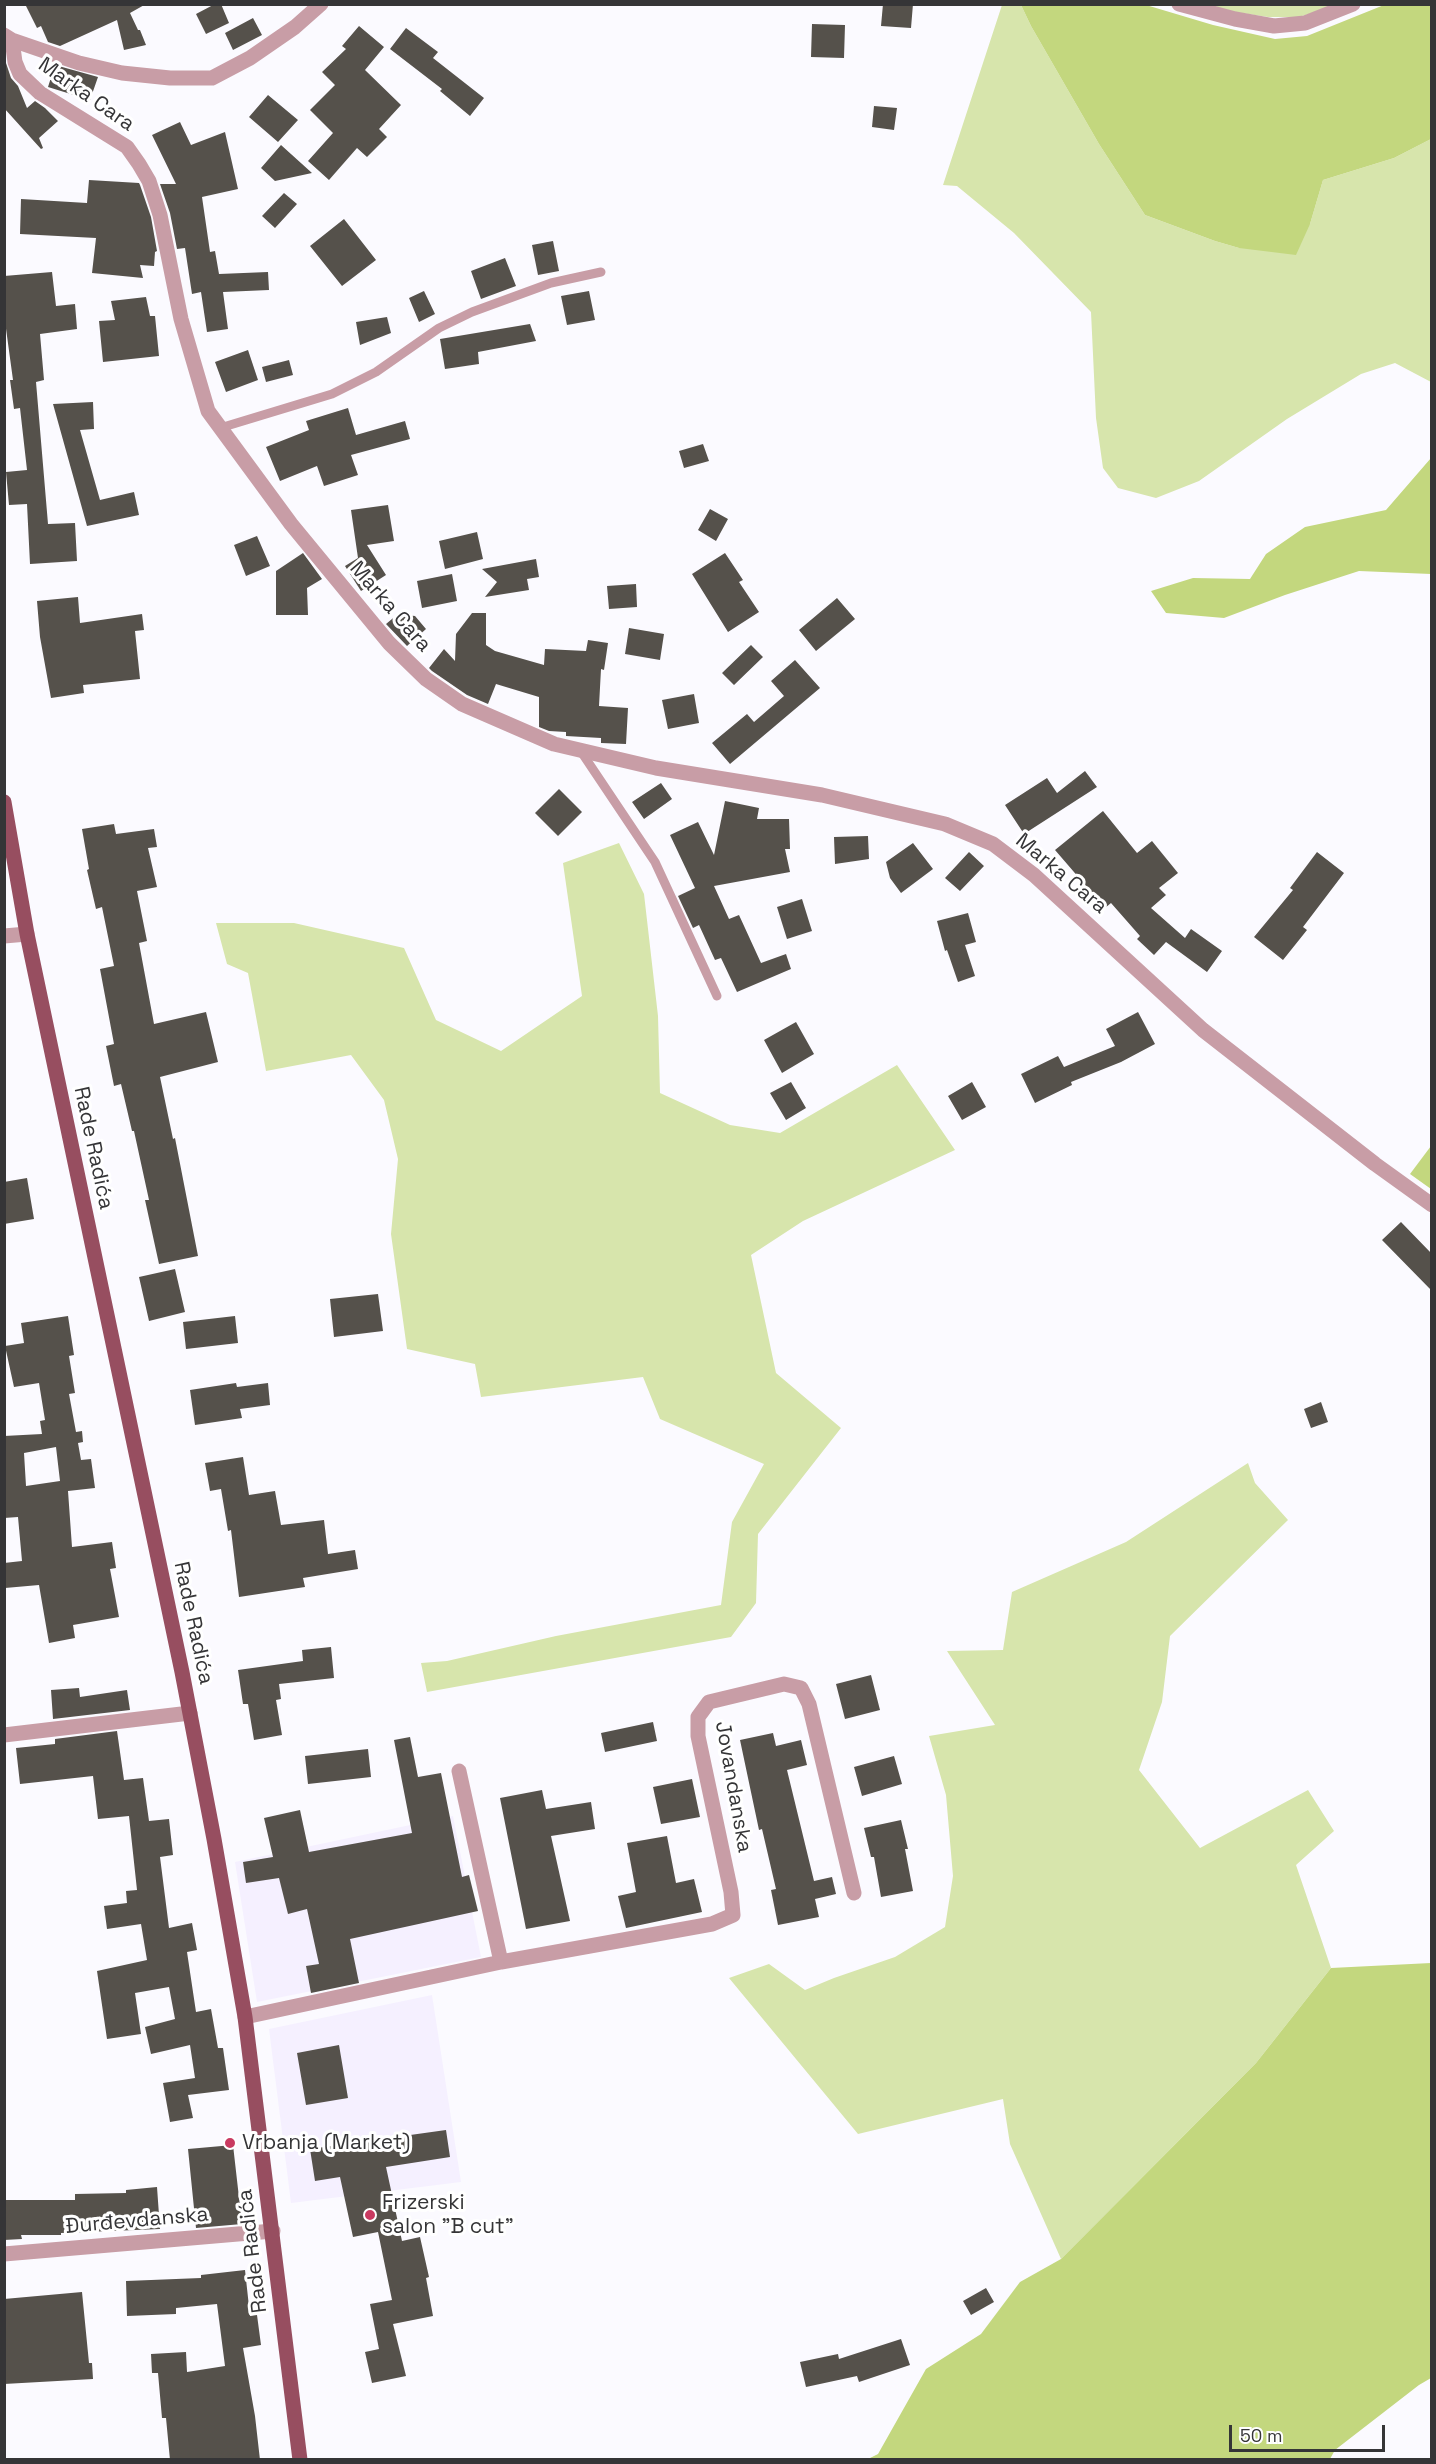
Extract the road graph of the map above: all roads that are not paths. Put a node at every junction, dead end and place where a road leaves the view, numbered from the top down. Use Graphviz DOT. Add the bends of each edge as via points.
graph roads {
  1 [pos="321,4"];
  2 [pos="1179,4"];
  3 [pos="1353,4"];
  4 [pos="8,38"];
  5 [pos="601,272"];
  6 [pos="220,428"];
  7 [pos="580,750"];
  8 [pos="4,802"];
  9 [pos="9,860"];
  10 [pos="27,934"];
  11 [pos="4,936"];
  12 [pos="717,996"];
  13 [pos="1431,1205"];
  14 [pos="190,1713"];
  15 [pos="4,1735"];
  16 [pos="459,1771"];
  17 [pos="854,1893"];
  18 [pos="501,1962"];
  19 [pos="245,2017"];
  20 [pos="273,2231"];
  21 [pos="4,2254"];
  22 [pos="300,2460"];
  1 -- 4 [label="street" via="250,58 212,78 122,73 79,63"];
  2 -- 3 [label="street" via="1274,26 1305,23"];
  4 -- 6 [label="street, Marka Cara" via="20,74 40,93 127,147 149,181 160,215 181,319 208,411"];
  5 -- 6 [label="lane" via="551,283 472,312 439,328 376,372 332,394"];
  6 -- 7 [label="street, Marka Cara" via="291,524 389,644 426,679 462,704 554,744"];
  7 -- 12 [label="lane" via="655,862"];
  7 -- 13 [label="street, Marka Cara" via="656,768 844,800 945,824 993,844 1042,883 1203,1030"];
  8 -- 9 [label="main road, Rade Radića"];
  9 -- 10 [label="main road, Rade Radića"];
  10 -- 11 [label="street"];
  10 -- 14 [label="main road, Rade Radića"];
  14 -- 15 [label="street"];
  14 -- 19 [label="main road, Rade Radića"];
  16 -- 18 [label="street"];
  17 -- 18 [label="street, Jovandanska" via="809,1704 801,1688 784,1684 709,1702 698,1717 698,1736 733,1915 712,1924"];
  18 -- 19 [label="street, Jovandanska"];
  19 -- 20 [label="main road, Rade Radića"];
  20 -- 21 [label="street, Đurđevdanska"];
  20 -- 22 [label="main road, Rade Radića"];
}
